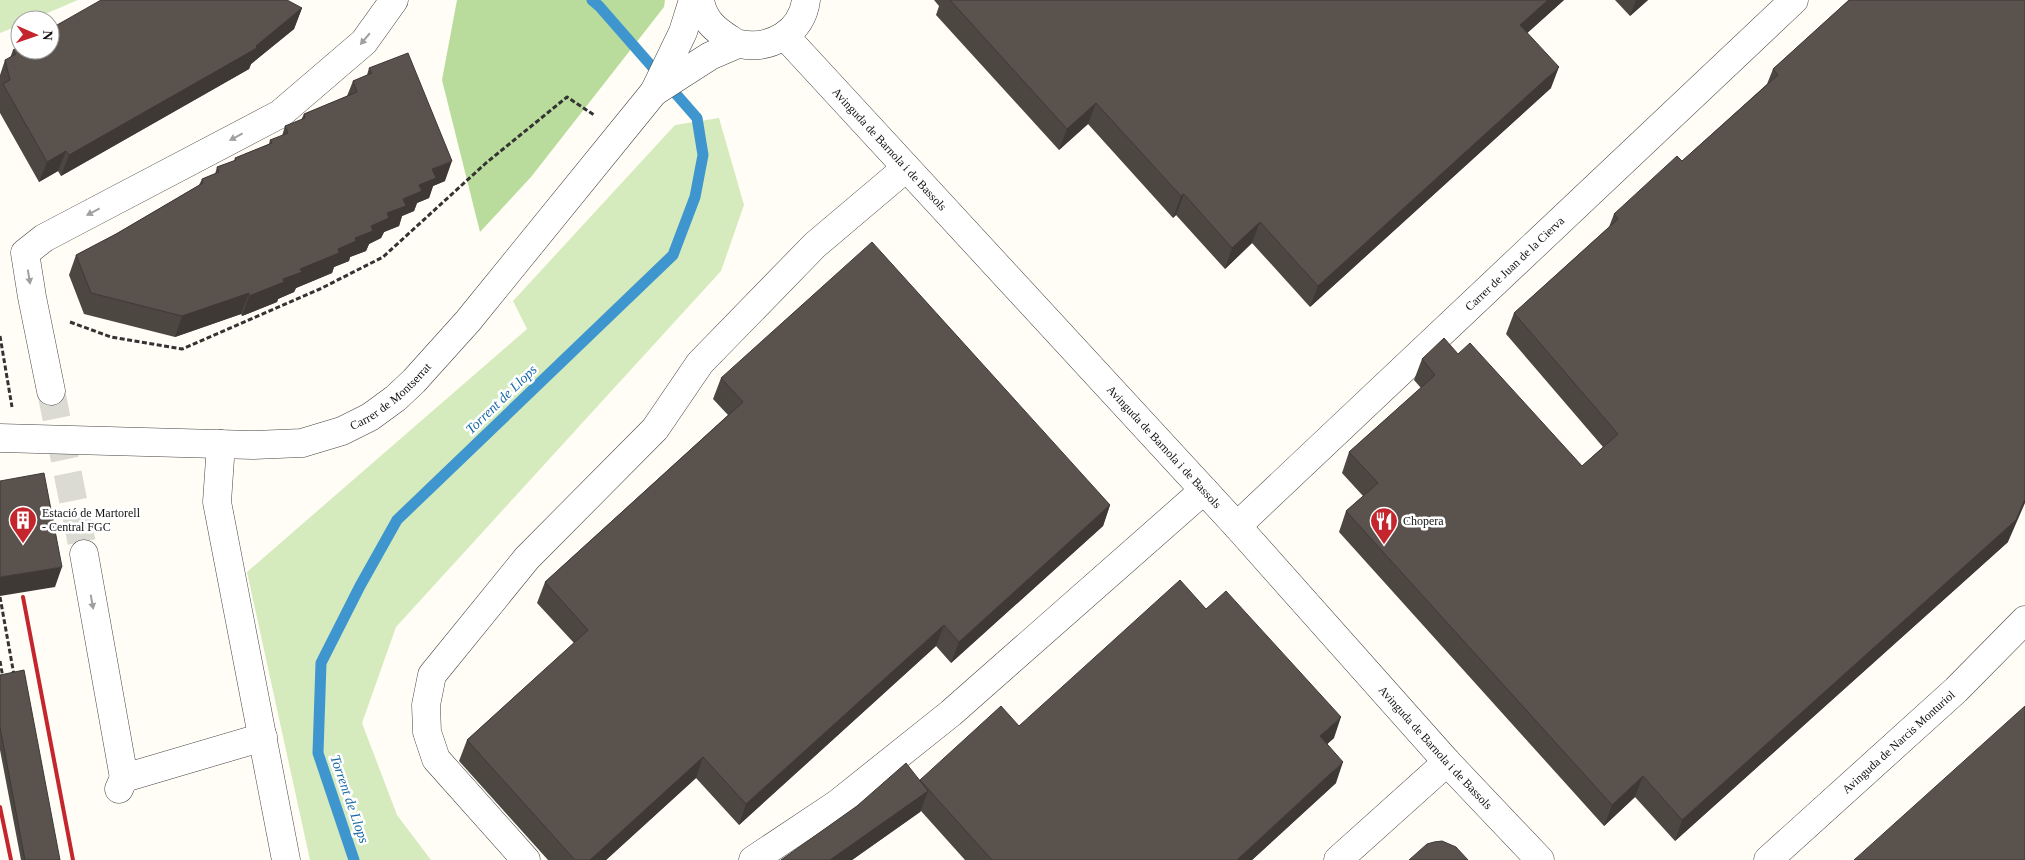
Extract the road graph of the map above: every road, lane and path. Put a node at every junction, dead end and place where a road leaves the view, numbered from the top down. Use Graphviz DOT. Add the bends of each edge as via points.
graph roads {
  1 [pos="693,0"];
  2 [pos="700,0"];
  3 [pos="806,0"];
  4 [pos="1794,0"];
  5 [pos="386,3"];
  6 [pos="785,36"];
  7 [pos="738,44"];
  8 [pos="654,92"];
  9 [pos="621,133"];
  10 [pos="906,168"];
  11 [pos="68,314"];
  12 [pos="0,336"];
  13 [pos="51,391"];
  14 [pos="9,438"];
  15 [pos="220,444"];
  16 [pos="1204,490"];
  17 [pos="1237,526"];
  18 [pos="84,554"];
  19 [pos="0,597"];
  20 [pos="2025,620"];
  21 [pos="0,661"];
  22 [pos="1,678"];
  23 [pos="262,738"];
  24 [pos="1448,762"];
  25 [pos="286,860"];
  26 [pos="526,860"];
  27 [pos="754,860"];
  28 [pos="1338,860"];
  29 [pos="1540,860"];
  30 [pos="1768,860"];
  1 -- 8 [label="street, Carrer de Montserrat" via="683,32"];
  2 -- 7 [label="street" via="707,21"];
  3 -- 6 [label="street" via="799,22"];
  4 -- 17 [label="street, Carrer de Juan de la Cierva"];
  5 -- 13 [label="street, one-way" via="364,42 280,114 44,238 26,253"];
  6 -- 7 [label="street" via="762,45"];
  6 -- 10 [label="street, Avinguda de Barnola i de Bassols"];
  7 -- 8 [label="street, Carrer de Montserrat" via="710,56"];
  8 -- 9 [label="street, Carrer de Montserrat"];
  9 -- 11 [label="path" via="567,97 486,163 383,257 320,289 182,349 111,337 70,322"];
  9 -- 15 [label="street, Carrer de Montserrat" via="468,321 396,398 370,417 320,439 284,444"];
  10 -- 16 [label="street, Avinguda de Barnola i de Bassols"];
  10 -- 26 [label="street" via="815,245 700,363 654,429 527,558 432,675 426,705 427,732 436,759"];
  12 -- 14 [label="path"];
  14 -- 15 [label="street, Carrer de Montserrat"];
  15 -- 23 [label="street" via="217,502"];
  16 -- 17 [label="street, Avinguda de Barnola i de Bassols"];
  16 -- 27 [label="street" via="951,713 837,804"];
  17 -- 24 [label="street, Avinguda de Barnola i de Bassols"];
  18 -- 23 [label="street, one-way" via="122,784"];
  19 -- 22 [label="path" via="14,676"];
  20 -- 30 [label="street, Avinguda de Narcis Monturiol" via="1956,690"];
  21 -- 22 [label="path"];
  23 -- 25 [label="street"];
  24 -- 28 [label="street"];
  24 -- 29 [label="street, Avinguda de Barnola i de Bassols"];
}
